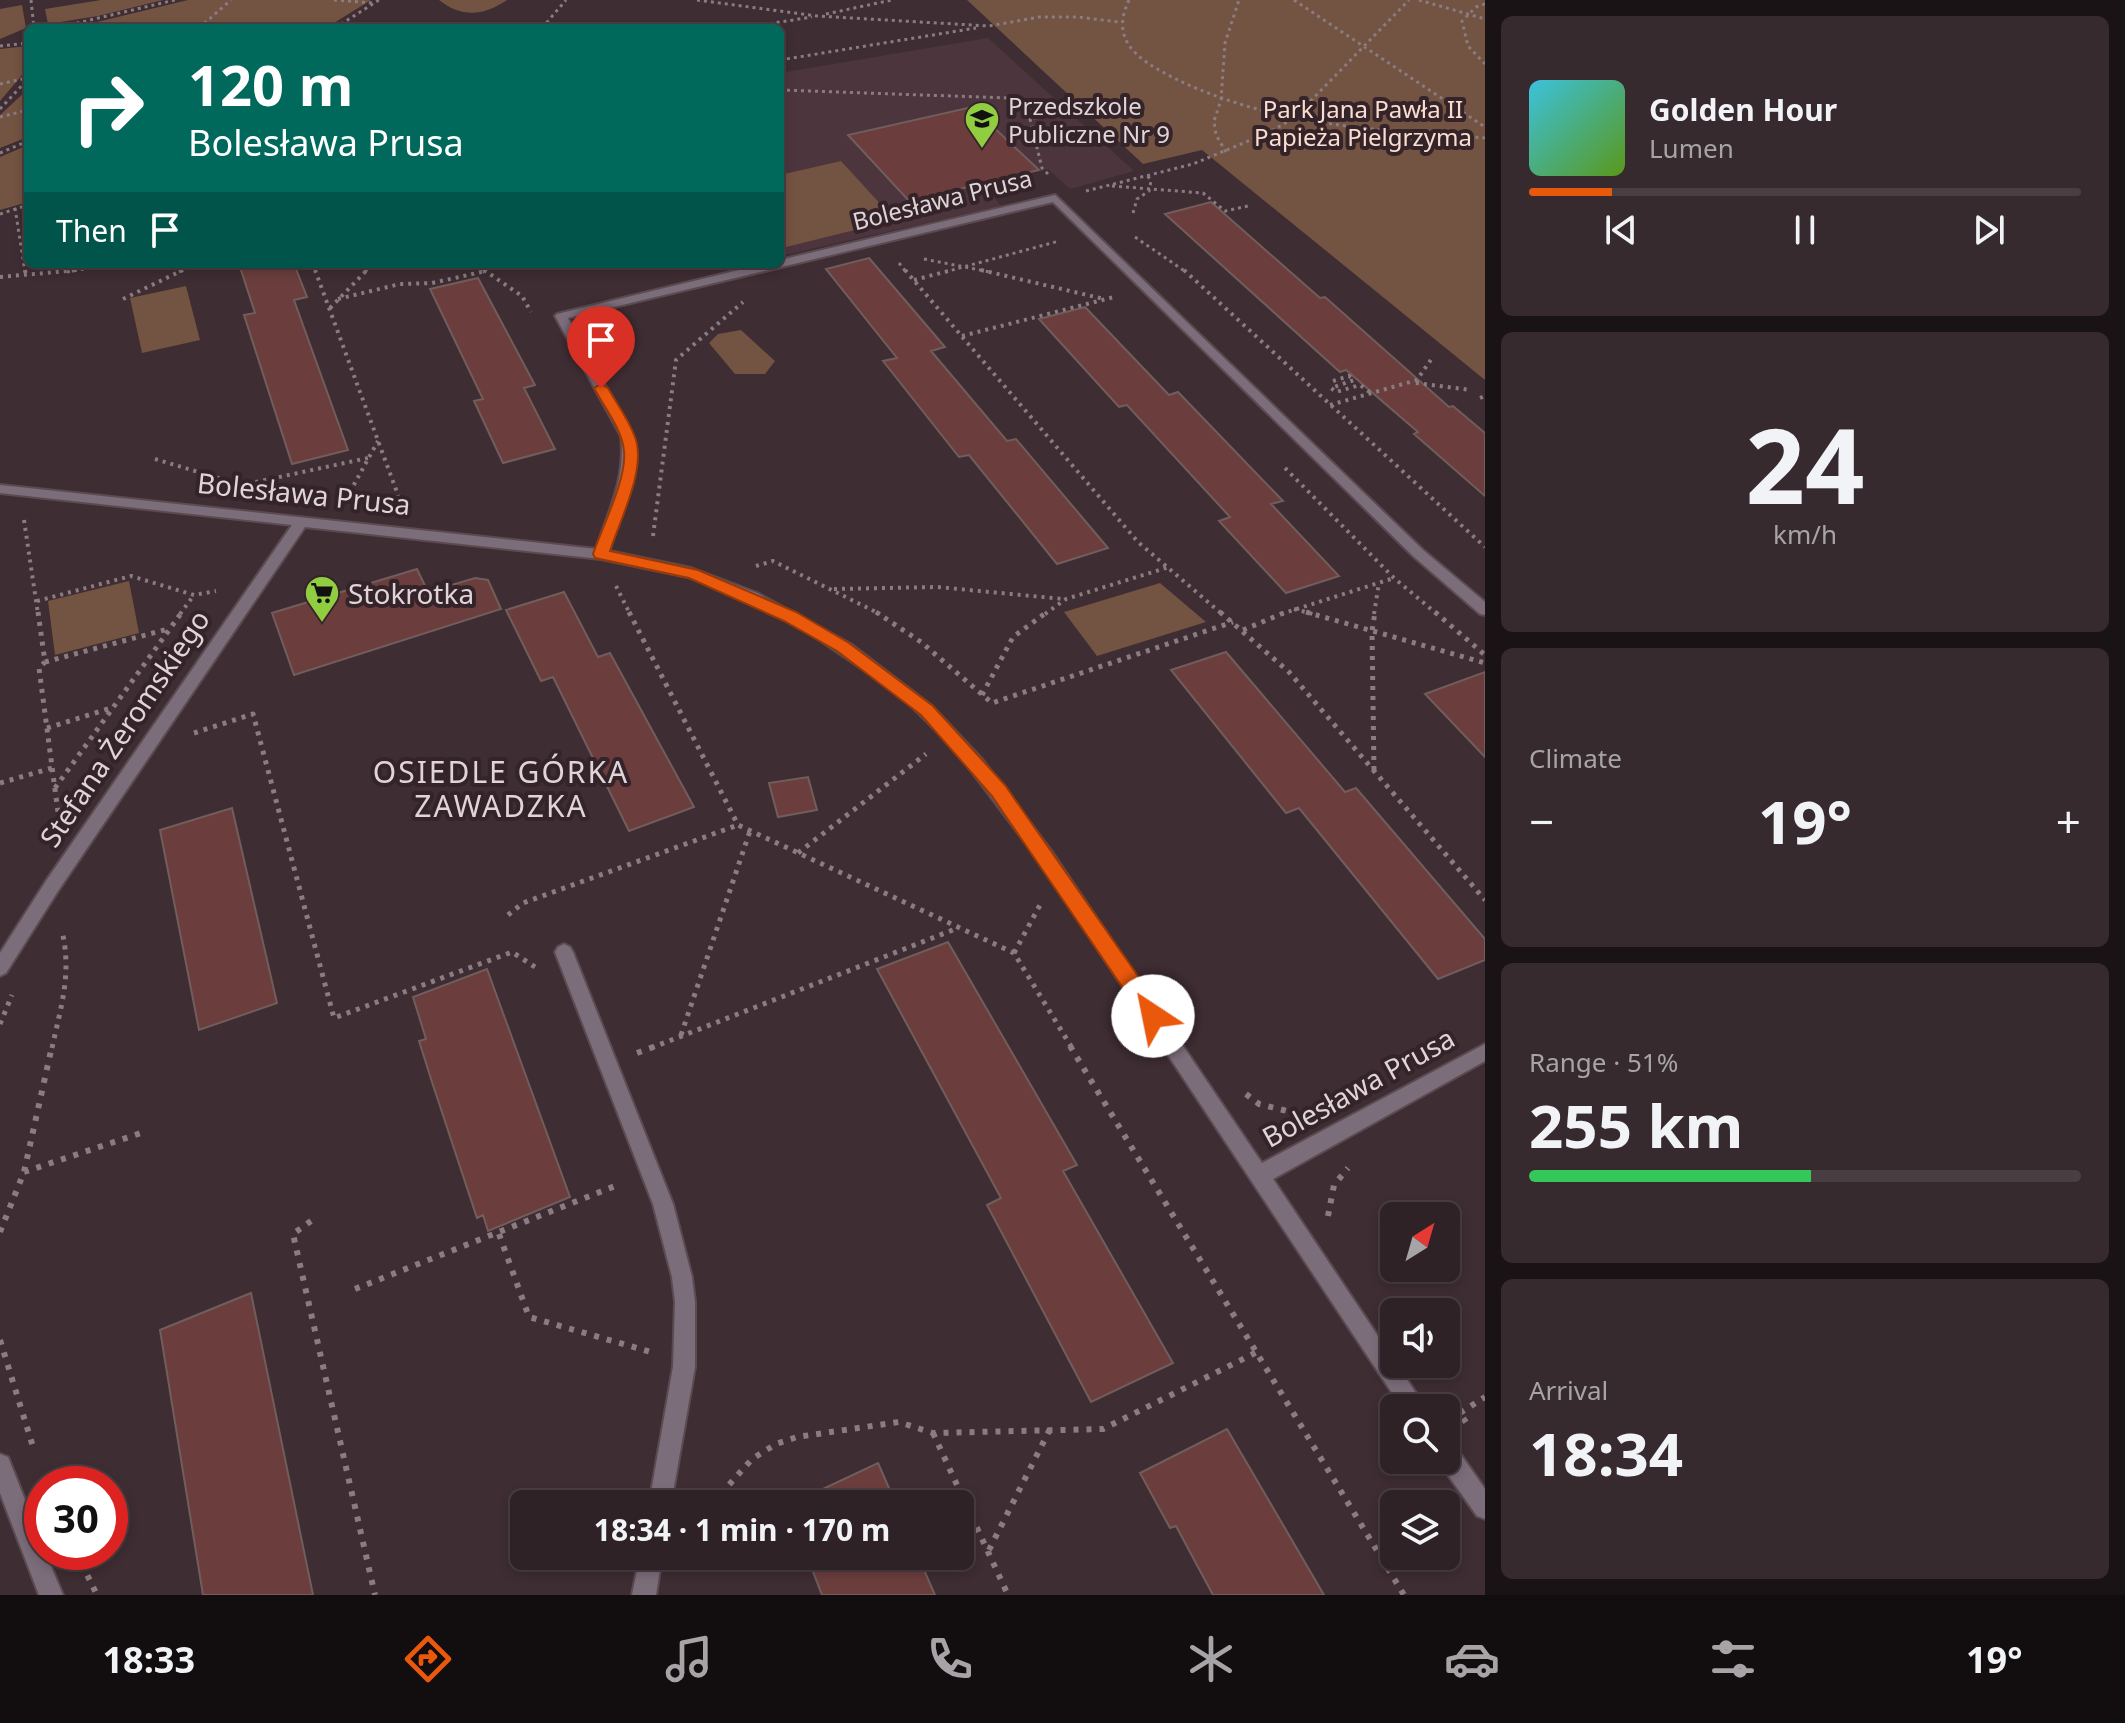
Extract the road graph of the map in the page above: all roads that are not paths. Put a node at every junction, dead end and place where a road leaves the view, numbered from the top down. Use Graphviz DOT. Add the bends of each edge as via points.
graph roads {
  1 [pos="784,263"];
  2 [pos="762,268"];
  3 [pos="0,489"];
  4 [pos="300,524"];
  5 [pos="601,554"];
  6 [pos="1485,610"];
  7 [pos="564,952"];
  8 [pos="0,968"];
  9 [pos="1485,1052"];
  10 [pos="1260,1175"];
  11 [pos="1406,1394"];
  12 [pos="0,1465"];
  13 [pos="1460,1473"];
  14 [pos="662,1490"];
  15 [pos="1485,1508"];
  16 [pos="648,1570"];
  17 [pos="51,1595"];
  18 [pos="644,1595"];
  1 -- 6 [label="street, Bolesława Prusa" via="1055,198 1418,553"];
  2 -- 5 [label="street, Bolesława Prusa" via="561,316 631,451 631,467"];
  3 -- 4 [label="street, Bolesława Prusa"];
  4 -- 5 [label="street, Bolesława Prusa"];
  4 -- 8 [label="street, Stefana Żeromskiego"];
  5 -- 10 [label="street, Bolesława Prusa" via="692,574 790,617 843,647 927,711 998,791 1046,857"];
  7 -- 14 [label="street" via="663,1204 685,1302 684,1367"];
  9 -- 10 [label="street, Bolesława Prusa"];
  10 -- 11 [label="street, Bolesława Prusa"];
  12 -- 17 [label="street"];
  13 -- 15 [label="street"];
  16 -- 18 [label="street"];
}
